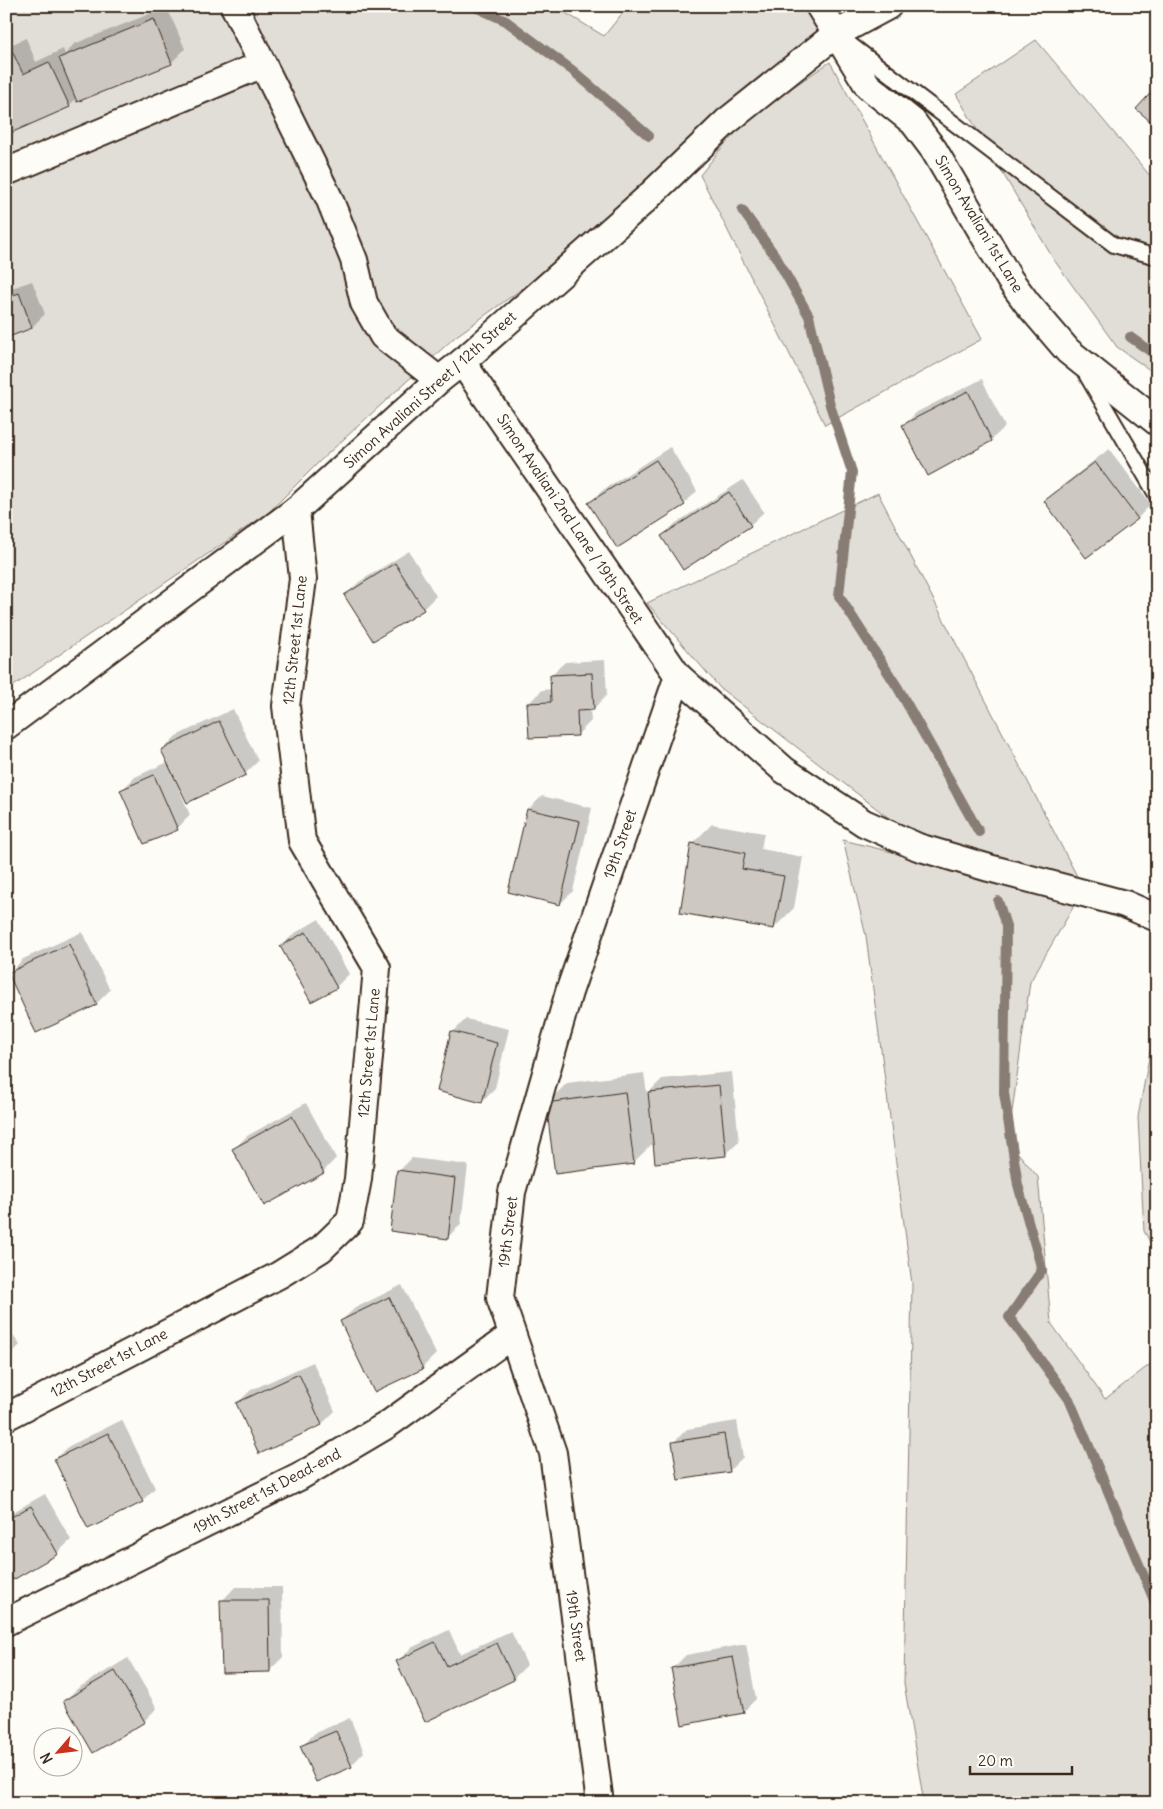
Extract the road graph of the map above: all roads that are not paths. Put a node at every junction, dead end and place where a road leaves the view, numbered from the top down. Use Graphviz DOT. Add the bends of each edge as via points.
graph roads {
  1 [pos="234,6"];
  2 [pos="819,6"];
  3 [pos="888,6"];
  4 [pos="836,34"];
  5 [pos="262,64"];
  6 [pos="6,172"];
  7 [pos="1157,257"];
  8 [pos="1068,350"];
  9 [pos="462,362"];
  10 [pos="439,380"];
  11 [pos="1157,422"];
  12 [pos="1157,496"];
  13 [pos="296,510"];
  14 [pos="678,676"];
  15 [pos="6,726"];
  16 [pos="1157,918"];
  17 [pos="512,1335"];
  18 [pos="6,1417"];
  19 [pos="6,1622"];
  20 [pos="600,1803"];
  1 -- 5 [label="street"];
  2 -- 4 [label="street, Simon Avaliani 1st Lane"];
  3 -- 4 [label="street, Simon Avaliani Street / 12th Street"];
  4 -- 7 [label="lane" via="1114,244"];
  4 -- 8 [label="street, Simon Avaliani 1st Lane" via="868,86 913,122 934,150 1010,280"];
  4 -- 9 [label="street, Simon Avaliani Street / 12th Street" via="726,122 645,200"];
  5 -- 6 [label="street"];
  5 -- 10 [label="street" via="329,198 354,260 364,303 383,336"];
  8 -- 11 [label="street, Simon Avaliani 1st Lane"];
  8 -- 12 [label="lane" via="1093,385"];
  9 -- 10 [label="street, Simon Avaliani Street / 12th Street"];
  9 -- 14 [label="street, Simon Avaliani 2nd Lane / 19th Street"];
  10 -- 13 [label="street, Simon Avaliani Street / 12th Street"];
  13 -- 15 [label="street, Simon Avaliani Street / 12th Street"];
  13 -- 18 [label="street, 12th Street 1st Lane" via="303,579 286,706 302,841 376,968 358,1179 350,1222 321,1249 279,1275"];
  14 -- 16 [label="street, Simon Avaliani 2nd Lane / 19th Street" via="784,770 864,822 918,846 1125,904"];
  14 -- 17 [label="street, 19th Street" via="569,992 512,1192 500,1298"];
  17 -- 19 [label="street, 19th Street 1st Dead-end" via="388,1425 299,1478"];
  17 -- 20 [label="street, 19th Street" via="553,1453"];
}
